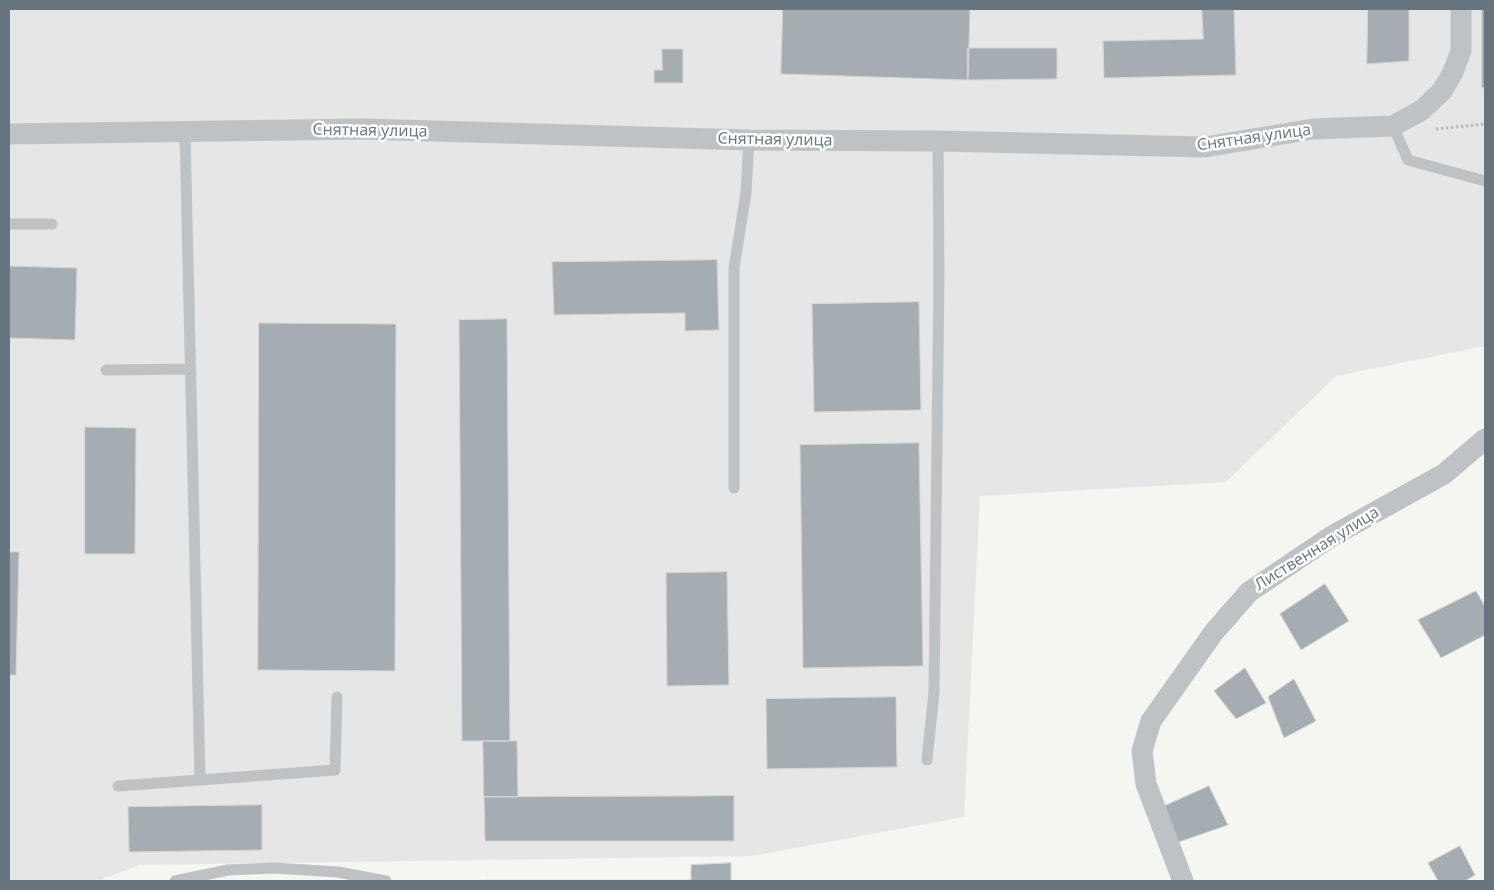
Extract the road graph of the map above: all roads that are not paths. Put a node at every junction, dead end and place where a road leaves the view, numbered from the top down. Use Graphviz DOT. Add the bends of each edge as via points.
graph roads {
  1 [pos="1461,9"];
  2 [pos="1394,126"];
  3 [pos="185,132"];
  4 [pos="9,134"];
  5 [pos="749,140"];
  6 [pos="938,141"];
  7 [pos="1485,181"];
  8 [pos="9,224"];
  9 [pos="52,224"];
  10 [pos="190,368"];
  11 [pos="106,370"];
  12 [pos="1485,439"];
  13 [pos="734,488"];
  14 [pos="337,696"];
  15 [pos="927,760"];
  16 [pos="200,780"];
  17 [pos="118,786"];
  18 [pos="175,881"];
  19 [pos="386,881"];
  20 [pos="1183,881"];
  1 -- 2 [label="street, Снятная улица" via="1460,51 1453,72 1442,91 1422,110"];
  2 -- 6 [label="street, Снятная улица" via="1313,129 1205,147"];
  2 -- 7 [label="lane" via="1408,160"];
  3 -- 4 [label="street, Снятная улица"];
  3 -- 5 [label="street, Снятная улица" via="362,129"];
  3 -- 10 [label="lane"];
  5 -- 6 [label="street, Снятная улица"];
  5 -- 13 [label="lane" via="746,193 734,268"];
  6 -- 15 [label="lane" via="934,692"];
  8 -- 9 [label="lane"];
  10 -- 11 [label="lane"];
  10 -- 16 [label="lane"];
  12 -- 20 [label="street, Лиственная улица" via="1444,474 1332,536 1249,592 1214,632 1151,721 1142,751 1146,784"];
  14 -- 16 [label="lane" via="335,770"];
  16 -- 17 [label="lane"];
  18 -- 19 [label="lane" via="228,870 274,868 338,872"];
}
